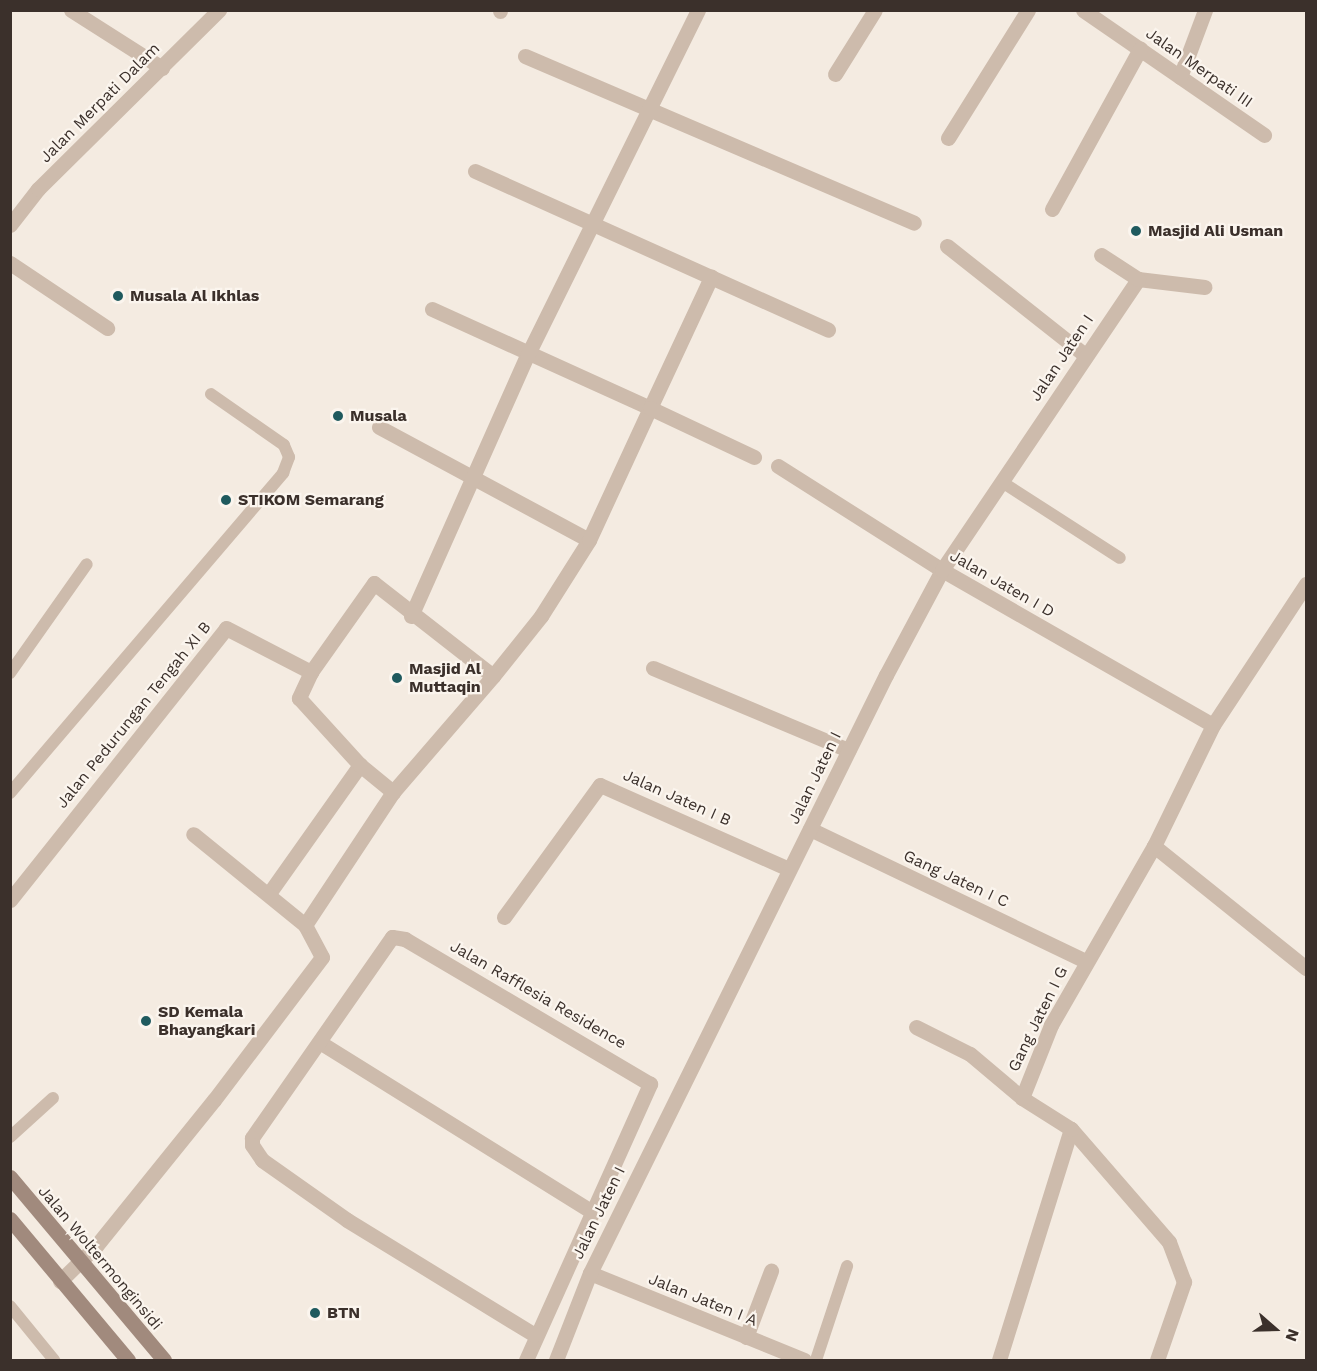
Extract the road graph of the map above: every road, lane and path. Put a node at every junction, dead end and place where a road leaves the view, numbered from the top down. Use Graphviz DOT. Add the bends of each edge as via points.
graph roads {
  1 [pos="71,10"];
  2 [pos="219,10"];
  3 [pos="698,10"];
  4 [pos="875,10"];
  5 [pos="1028,10"];
  6 [pos="1083,10"];
  7 [pos="1205,10"];
  8 [pos="1140,50"];
  9 [pos="525,56"];
  10 [pos="162,68"];
  11 [pos="835,74"];
  12 [pos="1180,77"];
  13 [pos="652,110"];
  14 [pos="1264,135"];
  15 [pos="948,138"];
  16 [pos="475,171"];
  17 [pos="1052,209"];
  18 [pos="914,223"];
  19 [pos="10,225"];
  20 [pos="595,227"];
  21 [pos="947,246"];
  22 [pos="1101,255"];
  23 [pos="10,263"];
  24 [pos="711,277"];
  25 [pos="1138,279"];
  26 [pos="1205,287"];
  27 [pos="432,309"];
  28 [pos="107,328"];
  29 [pos="828,330"];
  30 [pos="1085,355"];
  31 [pos="527,356"];
  32 [pos="211,394"];
  33 [pos="650,408"];
  34 [pos="379,427"];
  35 [pos="754,457"];
  36 [pos="778,466"];
  37 [pos="472,479"];
  38 [pos="1002,482"];
  39 [pos="589,540"];
  40 [pos="1120,558"];
  41 [pos="87,564"];
  42 [pos="942,570"];
  43 [pos="1306,584"];
  44 [pos="411,616"];
  45 [pos="653,668"];
  46 [pos="311,672"];
  47 [pos="10,673"];
  48 [pos="493,676"];
  49 [pos="1213,725"];
  50 [pos="848,750"];
  51 [pos="360,765"];
  52 [pos="393,792"];
  53 [pos="10,793"];
  54 [pos="810,829"];
  55 [pos="193,834"];
  56 [pos="1154,846"];
  57 [pos="789,868"];
  58 [pos="270,892"];
  59 [pos="10,900"];
  60 [pos="504,917"];
  61 [pos="305,925"];
  62 [pos="1086,961"];
  63 [pos="1306,968"];
  64 [pos="916,1027"];
  65 [pos="321,1043"];
  66 [pos="53,1098"];
  67 [pos="1022,1098"];
  68 [pos="1071,1129"];
  69 [pos="10,1137"];
  70 [pos="10,1177"];
  71 [pos="591,1211"];
  72 [pos="10,1219"];
  73 [pos="79,1265"];
  74 [pos="847,1266"];
  75 [pos="771,1271"];
  76 [pos="590,1273"];
  77 [pos="60,1281"];
  78 [pos="10,1305"];
  79 [pos="535,1335"];
  80 [pos="746,1337"];
  81 [pos="54,1360"];
  82 [pos="128,1360"];
  83 [pos="164,1360"];
  84 [pos="526,1360"];
  85 [pos="556,1360"];
  86 [pos="804,1360"];
  87 [pos="816,1360"];
  88 [pos="999,1360"];
  89 [pos="1157,1360"];
  1 -- 10 [label="street"];
  2 -- 10 [label="street, Jalan Merpati Dalam"];
  3 -- 13 [label="street"];
  4 -- 11 [label="street"];
  5 -- 15 [label="street"];
  6 -- 8 [label="street, Jalan Merpati III"];
  7 -- 12 [label="street"];
  8 -- 12 [label="street, Jalan Merpati III"];
  8 -- 17 [label="street"];
  9 -- 13 [label="street"];
  10 -- 19 [label="street, Jalan Merpati Dalam" via="38,189"];
  12 -- 14 [label="street, Jalan Merpati III"];
  13 -- 18 [label="street"];
  13 -- 20 [label="street"];
  16 -- 20 [label="street"];
  20 -- 24 [label="street"];
  20 -- 31 [label="street"];
  21 -- 30 [label="street"];
  22 -- 25 [label="street"];
  23 -- 28 [label="street"];
  24 -- 29 [label="street"];
  24 -- 33 [label="street"];
  25 -- 26 [label="street"];
  25 -- 30 [label="street, Jalan Jaten I"];
  27 -- 31 [label="street"];
  30 -- 38 [label="street, Jalan Jaten I"];
  31 -- 33 [label="street"];
  31 -- 37 [label="street"];
  32 -- 53 [label="lane" via="284,445 289,457 283,473"];
  33 -- 35 [label="street"];
  33 -- 39 [label="street"];
  34 -- 37 [label="street"];
  36 -- 42 [label="street, Jalan Jaten I D"];
  37 -- 39 [label="street"];
  37 -- 44 [label="street"];
  38 -- 40 [label="lane"];
  38 -- 42 [label="street, Jalan Jaten I"];
  39 -- 48 [label="street" via="541,616"];
  41 -- 47 [label="lane"];
  42 -- 49 [label="street, Jalan Jaten I D"];
  42 -- 50 [label="street, Jalan Jaten I"];
  43 -- 49 [label="street, Gang Jaten I G"];
  44 -- 46 [label="street" via="379,585 369,584"];
  44 -- 48 [label="street"];
  45 -- 50 [label="street"];
  46 -- 51 [label="street" via="299,698"];
  46 -- 59 [label="street, Jalan Pedurungan Tengah XI B" via="226,628"];
  48 -- 52 [label="street"];
  49 -- 56 [label="street, Gang Jaten I G"];
  50 -- 54 [label="street, Jalan Jaten I"];
  51 -- 52 [label="street"];
  51 -- 58 [label="street"];
  52 -- 61 [label="street"];
  54 -- 57 [label="street, Jalan Jaten I"];
  54 -- 62 [label="street, Gang Jaten I C"];
  55 -- 58 [label="street"];
  56 -- 62 [label="street, Gang Jaten I G"];
  56 -- 63 [label="street"];
  57 -- 60 [label="street, Jalan Jaten I B" via="600,785"];
  57 -- 76 [label="street, Jalan Jaten I"];
  58 -- 61 [label="street"];
  61 -- 73 [label="street" via="322,957"];
  62 -- 67 [label="street, Gang Jaten I G" via="1052,1025"];
  64 -- 67 [label="street" via="970,1054"];
  65 -- 71 [label="street"];
  65 -- 71 [label="street, Jalan Rafflesia Residence" via="387,941 397,937 645,1077 648,1094"];
  65 -- 79 [label="street, Jalan Rafflesia Residence" via="252,1138 262,1160 347,1220"];
  66 -- 69 [label="lane"];
  67 -- 68 [label="street, Gang Jaten I G"];
  68 -- 88 [label="street"];
  68 -- 89 [label="street, Gang Jaten I G" via="1152,1217 1184,1282"];
  70 -- 73 [label="main road, Jalan Woltermonginsidi"];
  71 -- 79 [label="street, Jalan Rafflesia Residence"];
  72 -- 77 [label="main road"];
  73 -- 77 [label="street"];
  73 -- 83 [label="main road, Jalan Woltermonginsidi"];
  74 -- 87 [label="lane"];
  75 -- 80 [label="street"];
  76 -- 80 [label="street, Jalan Jaten I A"];
  76 -- 85 [label="street, Jalan Jaten I"];
  77 -- 82 [label="main road"];
  78 -- 81 [label="lane"];
  79 -- 84 [label="street, Jalan Rafflesia Residence"];
  80 -- 86 [label="street, Jalan Jaten I A"];
}
